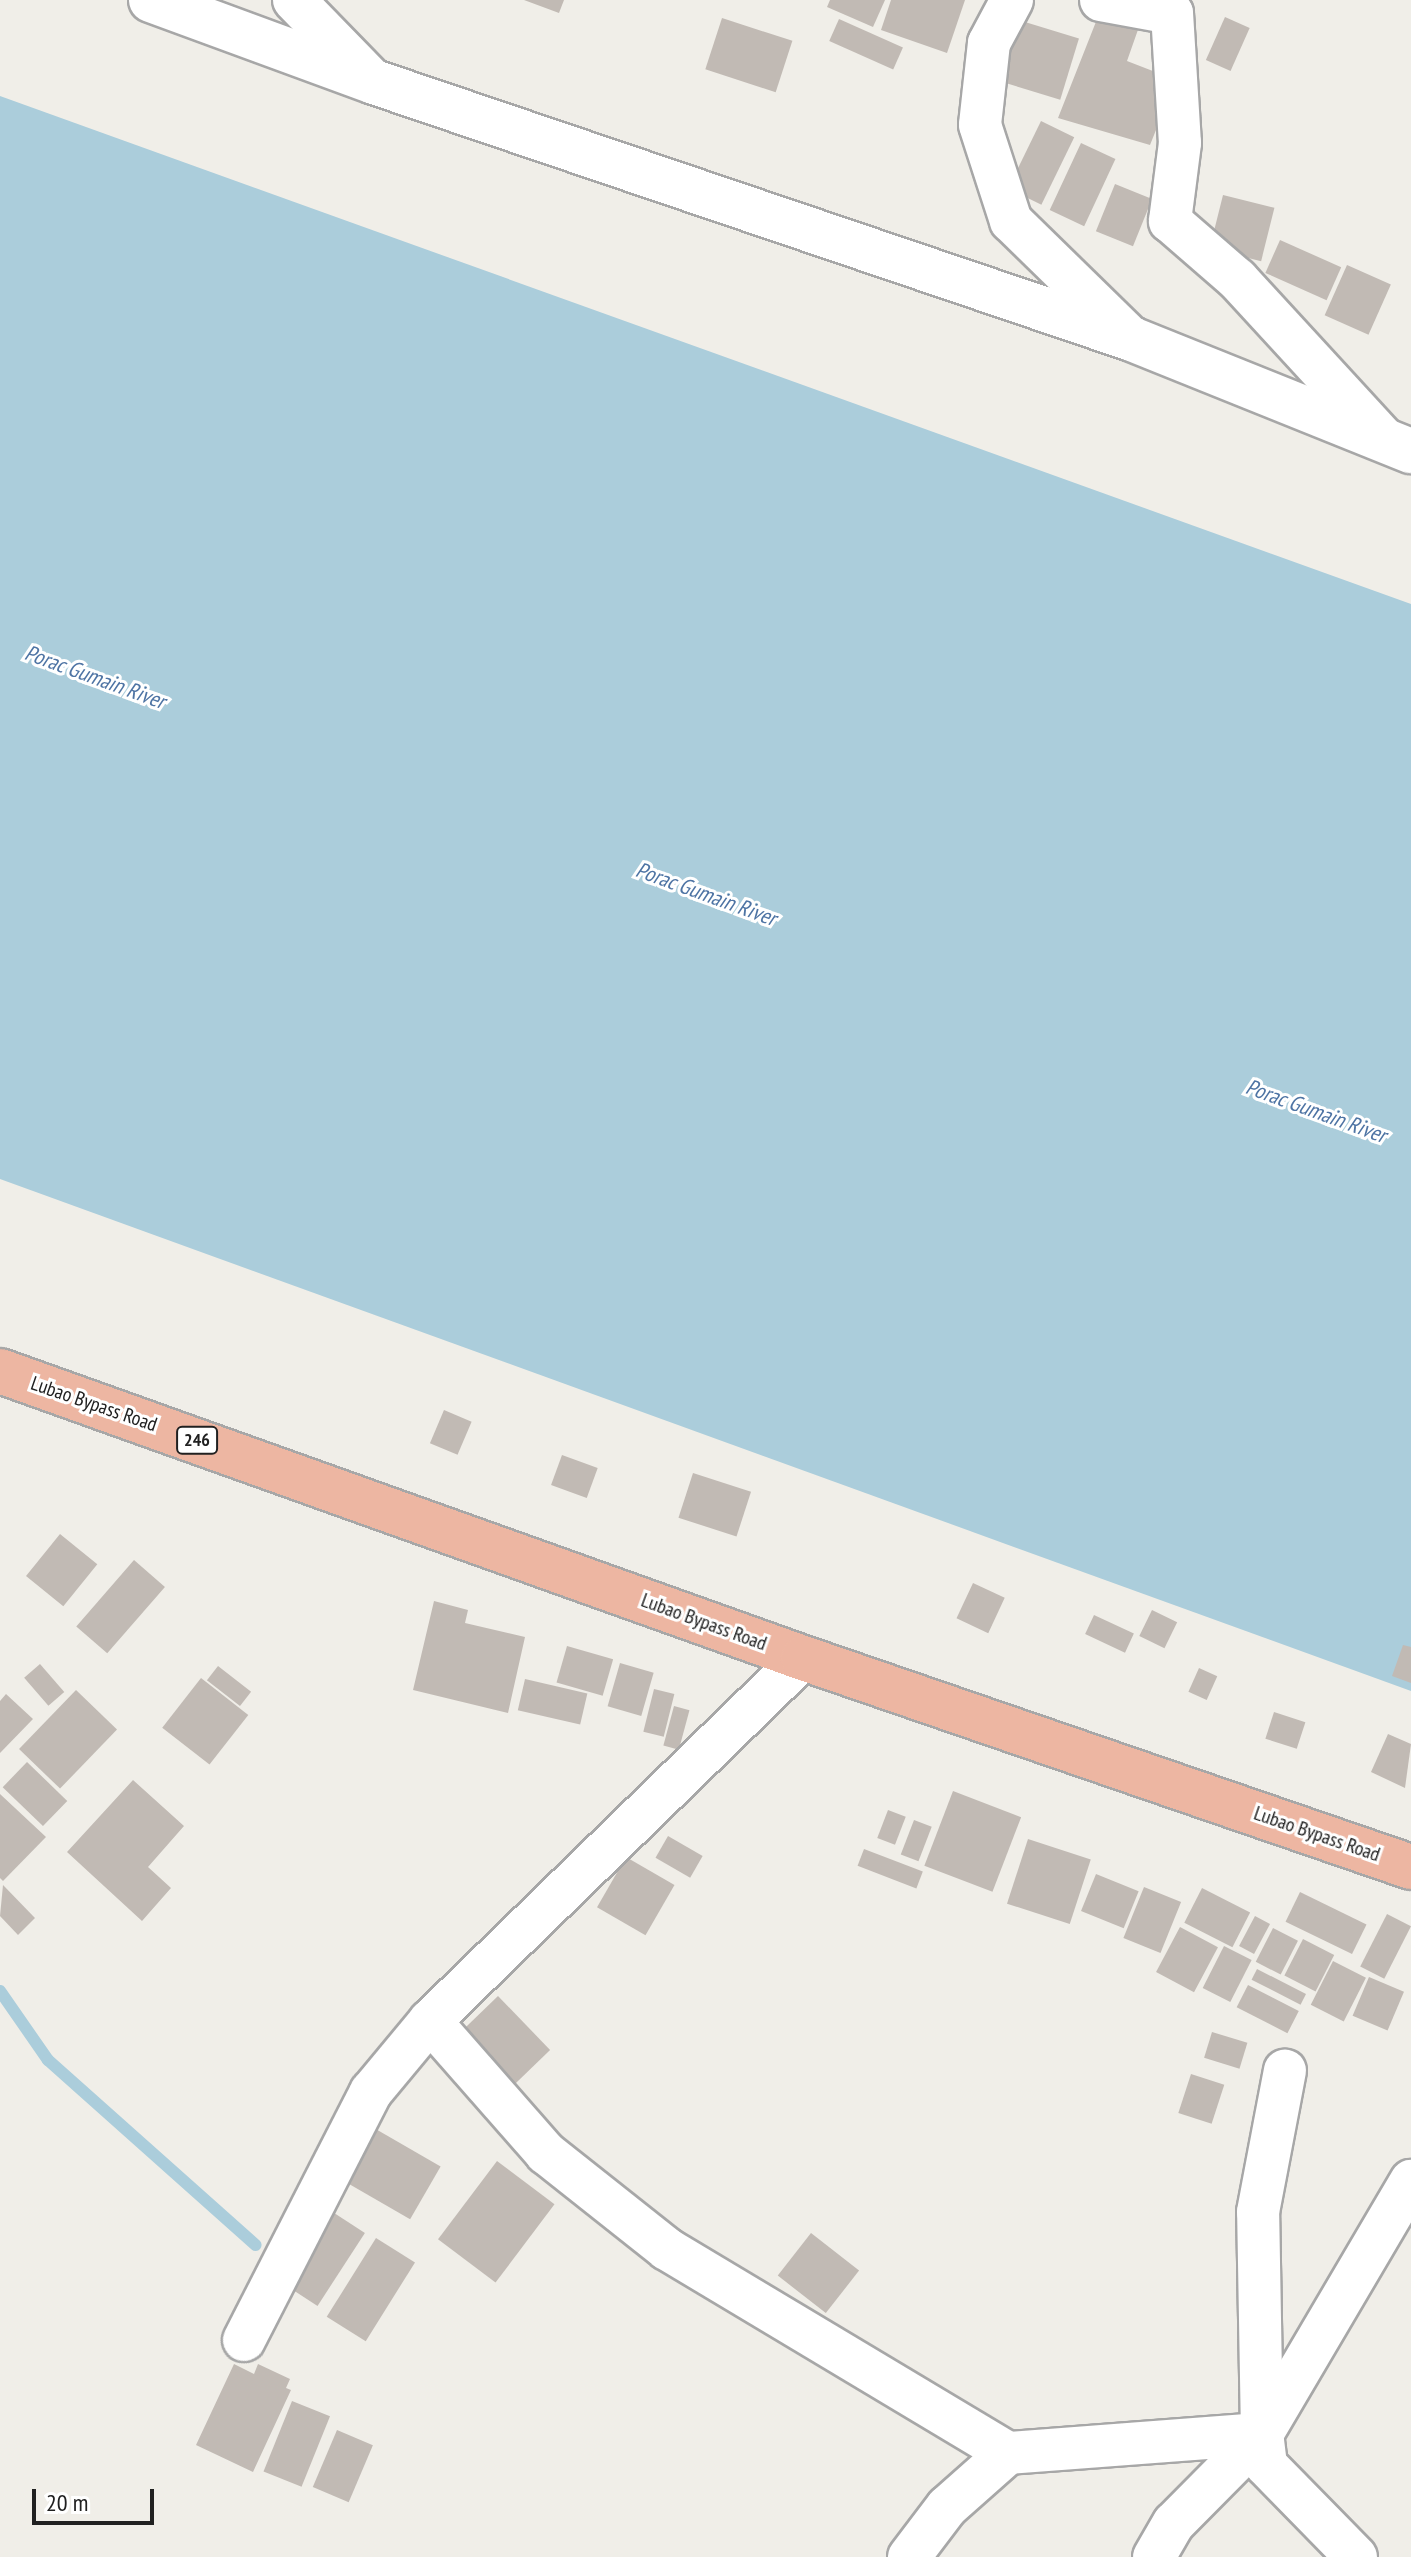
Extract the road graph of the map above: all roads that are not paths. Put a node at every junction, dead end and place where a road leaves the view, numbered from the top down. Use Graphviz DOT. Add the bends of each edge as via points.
graph roads {
  1 [pos="151,0"];
  2 [pos="294,0"];
  3 [pos="1012,0"];
  4 [pos="1101,0"];
  5 [pos="374,82"];
  6 [pos="1132,339"];
  7 [pos="1397,445"];
  8 [pos="0,1371"];
  9 [pos="803,1658"];
  10 [pos="1411,1867"];
  11 [pos="430,2021"];
  12 [pos="1285,2071"];
  13 [pos="1411,2181"];
  14 [pos="244,2340"];
  15 [pos="1262,2434"];
  16 [pos="1008,2453"];
  17 [pos="909,2557"];
  18 [pos="1154,2557"];
  19 [pos="1356,2557"];
  1 -- 5 [label="street"];
  2 -- 5 [label="street"];
  3 -- 6 [label="street" via="989,43 980,125 1011,221"];
  4 -- 7 [label="street" via="1172,13 1180,143 1170,221 1237,279"];
  5 -- 6 [label="street"];
  6 -- 7 [label="street"];
  8 -- 9 [label="highway, Lubao Bypass Road / 246"];
  9 -- 10 [label="highway, Lubao Bypass Road"];
  9 -- 11 [label="street"];
  11 -- 14 [label="street" via="371,2092"];
  11 -- 16 [label="street" via="546,2153 667,2249"];
  12 -- 15 [label="street" via="1258,2212"];
  13 -- 15 [label="street"];
  15 -- 16 [label="street"];
  15 -- 18 [label="street" via="1174,2523"];
  15 -- 19 [label="street" via="1266,2465"];
  16 -- 17 [label="street" via="947,2507"];
}
